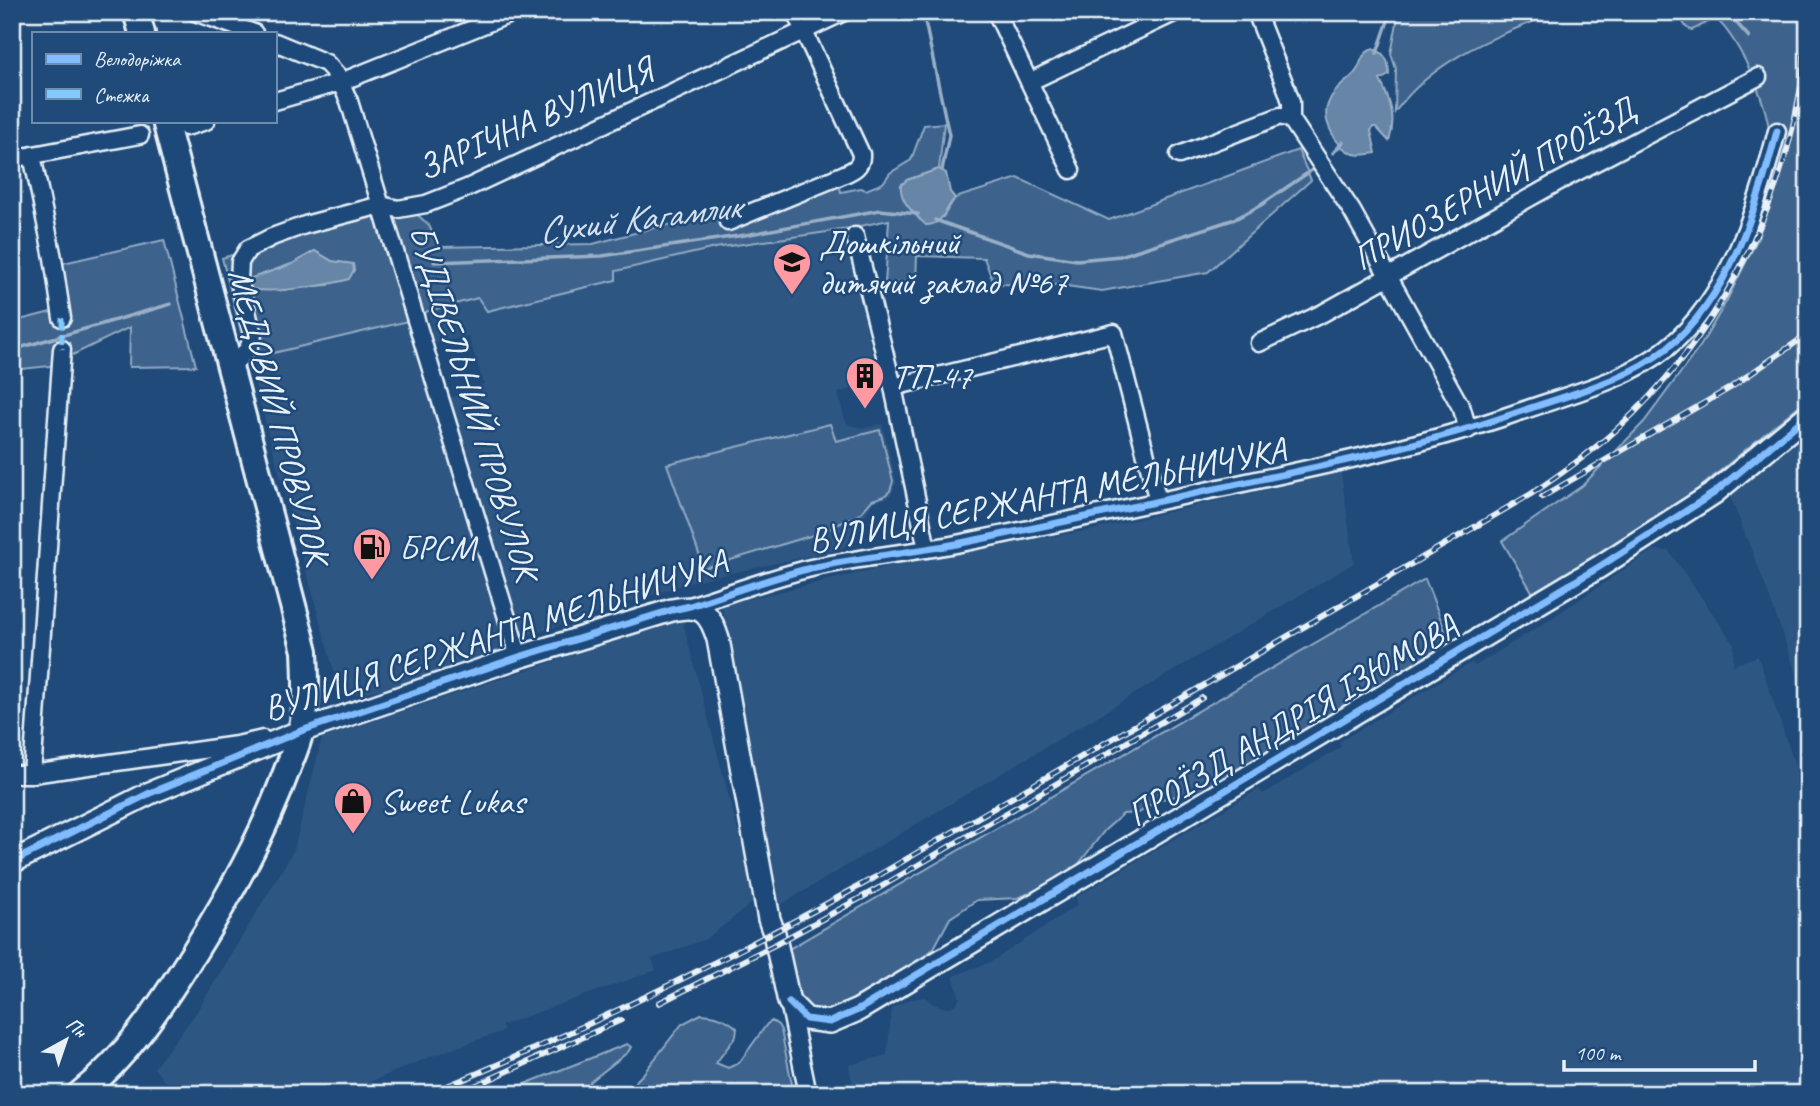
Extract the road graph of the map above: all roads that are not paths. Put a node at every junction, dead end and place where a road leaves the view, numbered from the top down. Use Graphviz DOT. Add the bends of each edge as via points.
graph roads {
  1 [pos="136,12"];
  2 [pos="195,12"];
  3 [pos="515,12"];
  4 [pos="795,12"];
  5 [pos="844,12"];
  6 [pos="996,12"];
  7 [pos="1176,12"];
  8 [pos="1256,12"];
  9 [pos="804,31"];
  10 [pos="142,32"];
  11 [pos="251,32"];
  12 [pos="276,42"];
  13 [pos="1758,77"];
  14 [pos="341,82"];
  15 [pos="1029,82"];
  16 [pos="276,101"];
  17 [pos="1291,118"];
  18 [pos="196,122"];
  19 [pos="176,124"];
  20 [pos="1777,131"];
  21 [pos="140,135"];
  22 [pos="32,155"];
  23 [pos="1179,155"];
  24 [pos="12,159"];
  25 [pos="1071,170"];
  26 [pos="381,205"];
  27 [pos="728,222"];
  28 [pos="855,236"];
  29 [pos="1388,278"];
  30 [pos="62,318"];
  31 [pos="1259,343"];
  32 [pos="62,349"];
  33 [pos="230,368"];
  34 [pos="892,387"];
  35 [pos="1808,415"];
  36 [pos="1468,429"];
  37 [pos="1158,501"];
  38 [pos="927,549"];
  39 [pos="690,606"];
  40 [pos="519,657"];
  41 [pos="301,731"];
  42 [pos="12,774"];
  43 [pos="32,774"];
  44 [pos="12,863"];
  45 [pos="789,1002"];
  46 [pos="80,1094"];
  47 [pos="808,1094"];
  1 -- 10 [label="main road"];
  2 -- 11 [label="street"];
  3 -- 14 [label="street"];
  4 -- 9 [label="street"];
  5 -- 9 [label="street, ЗАРІЧНА ВУЛИЦЯ"];
  6 -- 15 [label="street"];
  7 -- 15 [label="street"];
  8 -- 17 [label="street" via="1291,102"];
  9 -- 26 [label="street, ЗАРІЧНА ВУЛИЦЯ" via="467,188 426,204 398,209"];
  9 -- 27 [label="street" via="862,161 840,177"];
  12 -- 14 [label="street, БУДІВЕЛЬНИЙ ПРОВУЛОК" via="326,63"];
  13 -- 29 [label="street, ПРИОЗЕРНИЙ ПРОЇЗД"];
  14 -- 16 [label="street"];
  14 -- 26 [label="street, БУДІВЕЛЬНИЙ ПРОВУЛОК"];
  15 -- 25 [label="street"];
  17 -- 23 [label="street" via="1280,116"];
  17 -- 29 [label="street" via="1352,211"];
  18 -- 19 [label="street"];
  19 -- 33 [label="main road, МЕДОВИЙ ПРОВУЛОК"];
  20 -- 36 [label="street, ВУЛИЦЯ СЕРЖАНТА МЕЛЬНИЧУКА" via="1757,200 1728,269 1680,337 1647,361 1605,382"];
  21 -- 22 [label="street"];
  22 -- 24 [label="street"];
  22 -- 30 [label="street"];
  26 -- 33 [label="street, ЗАРІЧНА ВУЛИЦЯ" via="305,225 248,249 240,262 239,280 253,335 248,349"];
  26 -- 40 [label="street, БУДІВЕЛЬНИЙ ПРОВУЛОК"];
  28 -- 34 [label="street"];
  29 -- 31 [label="street, ПРИОЗЕРНИЙ ПРОЇЗД"];
  29 -- 36 [label="street" via="1462,409"];
  32 -- 43 [label="street"];
  33 -- 41 [label="main road, МЕДОВИЙ ПРОВУЛОК" via="305,651 307,691"];
  34 -- 37 [label="street" via="1114,333"];
  34 -- 38 [label="street"];
  35 -- 45 [label="street, ПРОЇЗД АНДРІЯ ІЗЮМОВА" via="1714,493 1599,567 858,1010 830,1022 806,1019"];
  36 -- 37 [label="street, ВУЛИЦЯ СЕРЖАНТА МЕЛЬНИЧУКА" via="1391,452"];
  37 -- 38 [label="street, ВУЛИЦЯ СЕРЖАНТА МЕЛЬНИЧУКА"];
  38 -- 39 [label="street, ВУЛИЦЯ СЕРЖАНТА МЕЛЬНИЧУКА" via="811,568"];
  39 -- 40 [label="street, ВУЛИЦЯ СЕРЖАНТА МЕЛЬНИЧУКА"];
  39 -- 45 [label="street" via="704,612 718,639 769,919"];
  40 -- 41 [label="street, ВУЛИЦЯ СЕРЖАНТА МЕЛЬНИЧУКА"];
  41 -- 43 [label="street" via="237,745"];
  41 -- 44 [label="street, ВУЛИЦЯ СЕРЖАНТА МЕЛЬНИЧУКА" via="150,793"];
  41 -- 46 [label="main road, МЕДОВИЙ ПРОВУЛОК" via="256,846 229,897 135,1040"];
  42 -- 43 [label="street"];
  45 -- 47 [label="street"];
}
